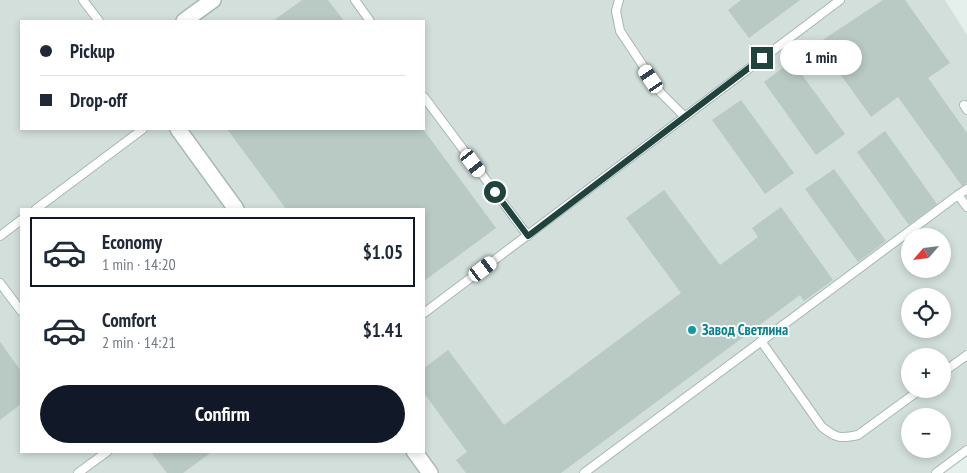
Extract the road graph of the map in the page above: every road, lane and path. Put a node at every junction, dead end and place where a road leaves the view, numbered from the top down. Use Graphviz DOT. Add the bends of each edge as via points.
graph roads {
  1 [pos="83,0"];
  2 [pos="213,0"];
  3 [pos="355,0"];
  4 [pos="619,0"];
  5 [pos="840,0"];
  6 [pos="98,20"];
  7 [pos="185,20"];
  8 [pos="369,20"];
  9 [pos="425,98"];
  10 [pos="685,117"];
  11 [pos="142,130"];
  12 [pos="179,130"];
  13 [pos="967,189"];
  14 [pos="958,195"];
  15 [pos="967,207"];
  16 [pos="37,208"];
  17 [pos="235,208"];
  18 [pos="20,221"];
  19 [pos="0,236"];
  20 [pos="528,236"];
  21 [pos="0,284"];
  22 [pos="20,309"];
  23 [pos="425,313"];
  24 [pos="760,342"];
  25 [pos="967,355"];
  26 [pos="951,367"];
  27 [pos="909,398"];
  28 [pos="967,450"];
  29 [pos="105,453"];
  30 [pos="415,453"];
  31 [pos="78,473"];
  32 [pos="430,473"];
  33 [pos="584,473"];
  34 [pos="936,473"];
  1 -- 6 [label="lane"];
  2 -- 7 [label="street"];
  3 -- 8 [label="lane"];
  4 -- 10 [label="lane" via="616,12 620,30 661,93"];
  5 -- 10 [label="lane"];
  9 -- 20 [label="lane"];
  10 -- 20 [label="lane"];
  11 -- 16 [label="lane"];
  12 -- 17 [label="street"];
  13 -- 14 [label="lane"];
  14 -- 15 [label="lane"];
  14 -- 24 [label="lane"];
  18 -- 19 [label="lane"];
  20 -- 23 [label="lane"];
  21 -- 22 [label="lane"];
  24 -- 27 [label="lane" via="822,426 834,437 858,435"];
  24 -- 33 [label="lane"];
  25 -- 26 [label="lane"];
  28 -- 34 [label="lane"];
  29 -- 31 [label="lane"];
  30 -- 32 [label="street"];
}
